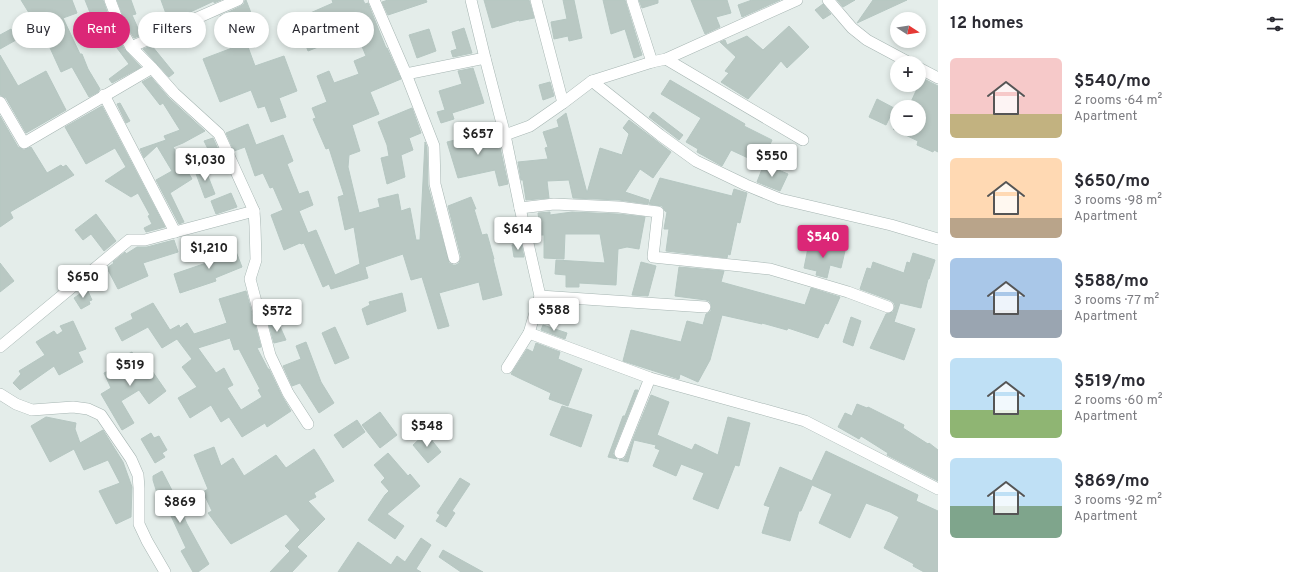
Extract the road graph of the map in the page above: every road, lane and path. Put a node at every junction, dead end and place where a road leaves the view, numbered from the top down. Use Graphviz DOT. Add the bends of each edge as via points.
graph roads {
  1 [pos="110,0"];
  2 [pos="238,0"];
  3 [pos="374,0"];
  4 [pos="471,0"];
  5 [pos="536,0"];
  6 [pos="632,0"];
  7 [pos="797,0"];
  8 [pos="828,0"];
  9 [pos="131,47"];
  10 [pos="897,56"];
  11 [pos="485,58"];
  12 [pos="666,58"];
  13 [pos="652,62"];
  14 [pos="152,68"];
  15 [pos="926,72"];
  16 [pos="406,74"];
  17 [pos="938,78"];
  18 [pos="592,81"];
  19 [pos="104,95"];
  20 [pos="0,102"];
  21 [pos="563,103"];
  22 [pos="505,135"];
  23 [pos="803,140"];
  24 [pos="520,208"];
  25 [pos="254,212"];
  26 [pos="175,232"];
  27 [pos="938,239"];
  28 [pos="454,258"];
  29 [pos="540,296"];
  30 [pos="704,307"];
  31 [pos="888,307"];
  32 [pos="529,333"];
  33 [pos="0,347"];
  34 [pos="507,368"];
  35 [pos="650,378"];
  36 [pos="0,394"];
  37 [pos="308,424"];
  38 [pos="620,453"];
  39 [pos="938,489"];
  40 [pos="165,572"];
  1 -- 9 [label="street"];
  2 -- 9 [label="street"];
  3 -- 16 [label="street"];
  4 -- 11 [label="street"];
  5 -- 21 [label="street"];
  6 -- 13 [label="street"];
  7 -- 12 [label="street"];
  8 -- 10 [label="street" via="852,28 867,40"];
  9 -- 14 [label="street"];
  11 -- 16 [label="street"];
  11 -- 22 [label="street"];
  12 -- 13 [label="street"];
  12 -- 23 [label="street"];
  13 -- 18 [label="street"];
  14 -- 19 [label="street"];
  14 -- 25 [label="street" via="174,93 219,134"];
  15 -- 17 [label="street"];
  16 -- 28 [label="street" via="434,146 435,184"];
  18 -- 21 [label="street"];
  18 -- 27 [label="street" via="696,161 746,186 780,199 891,225"];
  19 -- 20 [label="street" via="24,142"];
  19 -- 26 [label="street"];
  21 -- 22 [label="street" via="530,126"];
  22 -- 24 [label="street"];
  24 -- 29 [label="street"];
  24 -- 31 [label="street" via="554,204 658,212 653,257 770,269 848,292"];
  25 -- 26 [label="street"];
  25 -- 37 [label="street" via="256,260 250,279 252,287 270,355 288,392"];
  26 -- 33 [label="street" via="145,240 129,240"];
  29 -- 30 [label="street"];
  29 -- 32 [label="street"];
  32 -- 34 [label="street"];
  32 -- 35 [label="street"];
  35 -- 38 [label="street"];
  35 -- 39 [label="street" via="805,421"];
  36 -- 40 [label="street" via="32,410 74,407 88,409 101,415 131,458 138,475 140,524"];
}
